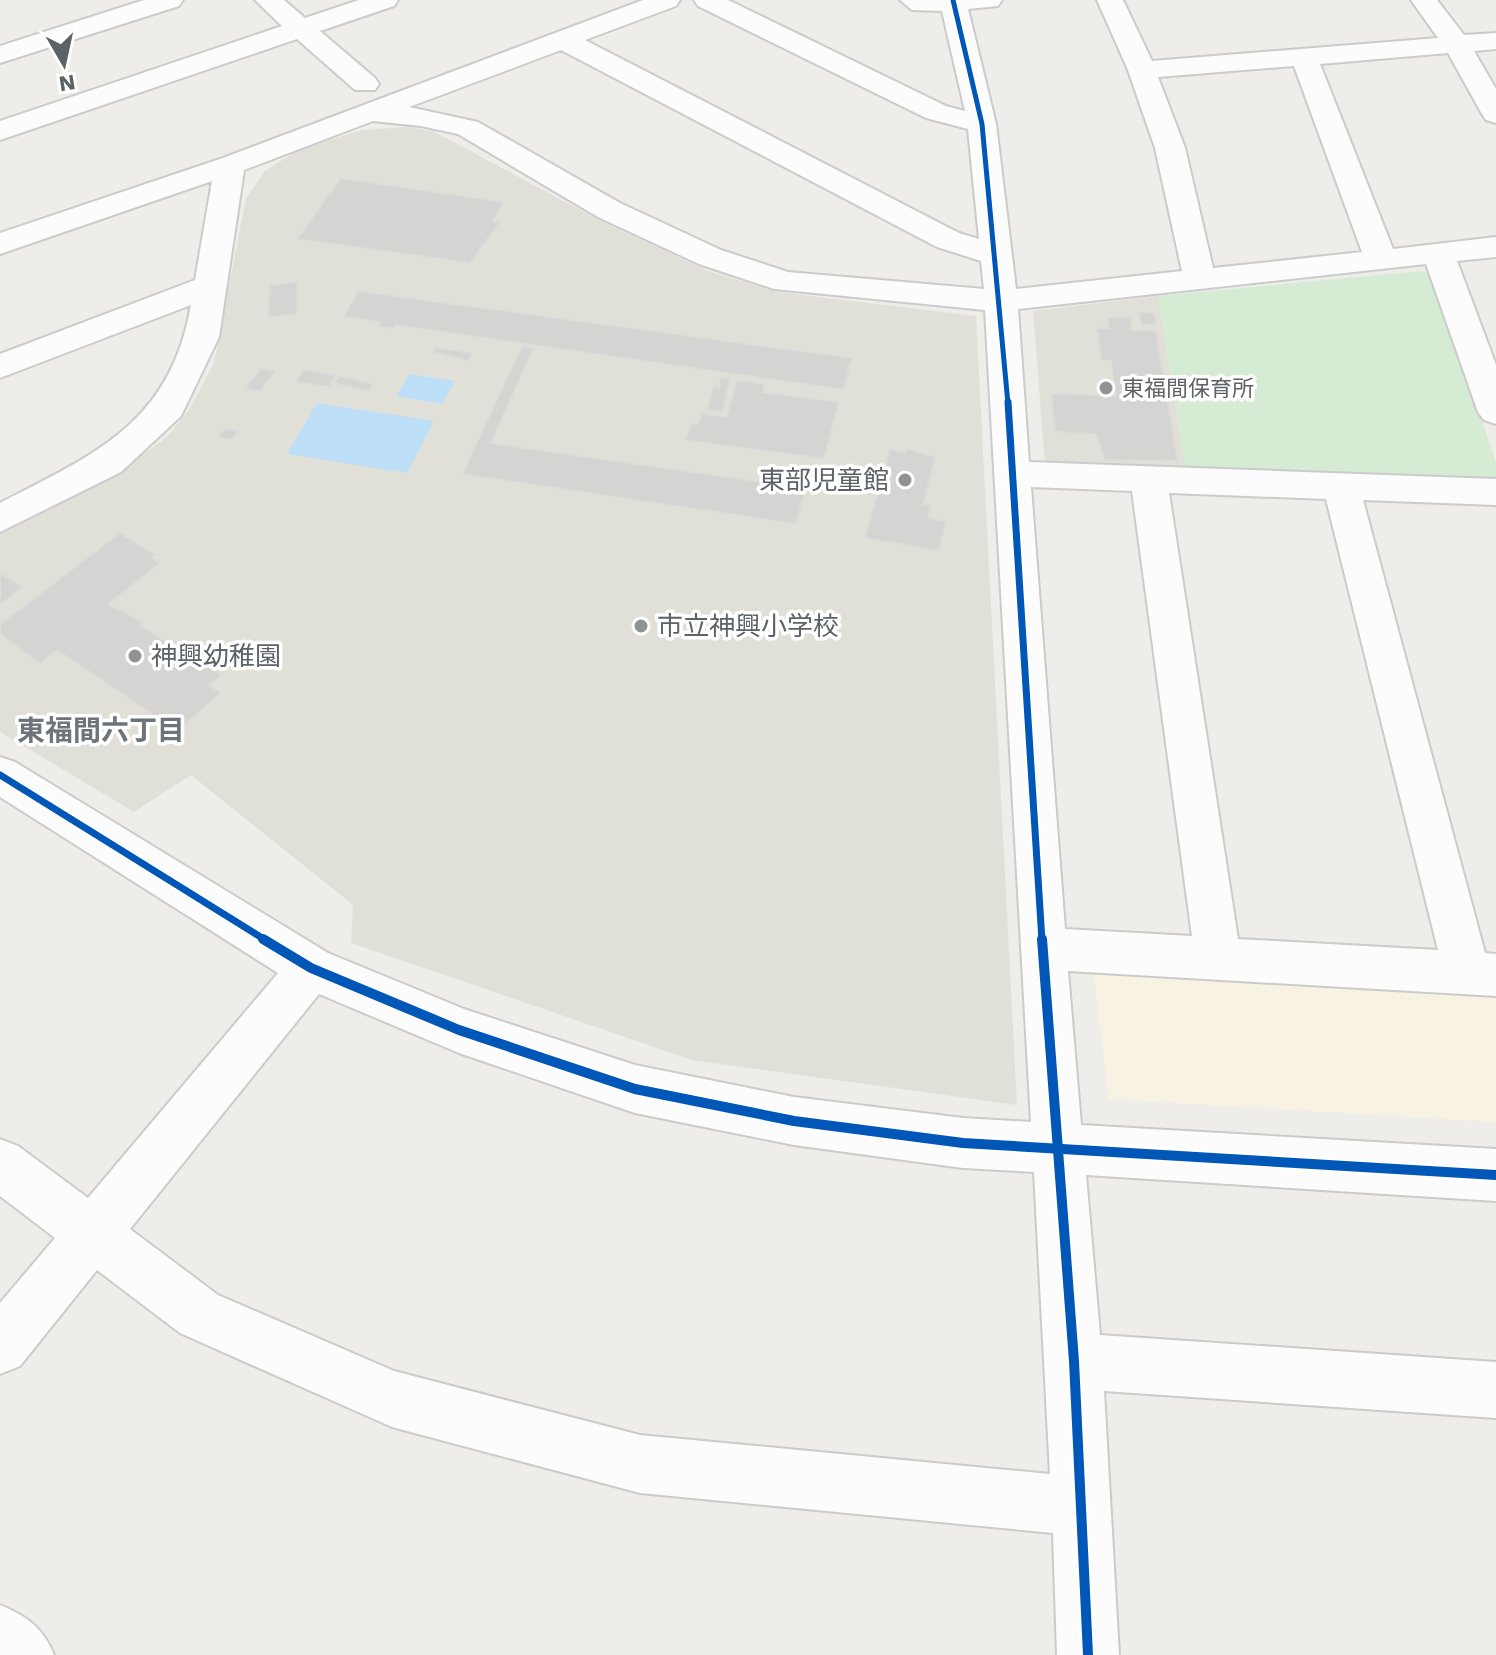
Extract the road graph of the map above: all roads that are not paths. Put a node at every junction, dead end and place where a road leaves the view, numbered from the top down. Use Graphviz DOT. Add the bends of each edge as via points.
graph roads {
  1 [pos="170,0"];
  2 [pos="268,0"];
  3 [pos="385,0"];
  4 [pos="600,0"];
  5 [pos="667,0"];
  6 [pos="707,0"];
  7 [pos="913,0"];
  8 [pos="989,0"];
  9 [pos="1110,0"];
  10 [pos="1424,0"];
  11 [pos="953,1"];
  12 [pos="303,28"];
  13 [pos="563,40"];
  14 [pos="1496,41"];
  15 [pos="1457,44"];
  16 [pos="0,55"];
  17 [pos="1304,57"];
  18 [pos="1142,70"];
  19 [pos="336,95"];
  20 [pos="368,98"];
  21 [pos="1496,114"];
  22 [pos="982,124"];
  23 [pos="0,131"];
  24 [pos="175,155"];
  25 [pos="230,165"];
  26 [pos="0,220"];
  27 [pos="0,244"];
  28 [pos="1496,247"];
  29 [pos="1438,253"];
  30 [pos="996,255"];
  31 [pos="1381,259"];
  32 [pos="1200,279"];
  33 [pos="212,285"];
  34 [pos="1001,301"];
  35 [pos="0,367"];
  36 [pos="1496,412"];
  37 [pos="1013,474"];
  38 [pos="1149,479"];
  39 [pos="1341,485"];
  40 [pos="1496,492"];
  41 [pos="4,512"];
  42 [pos="0,775"];
  43 [pos="1043,949"];
  44 [pos="1218,959"];
  45 [pos="311,968"];
  46 [pos="1482,975"];
  47 [pos="1060,1149"];
  48 [pos="0,1164"];
  49 [pos="1496,1175"];
  50 [pos="91,1232"];
  51 [pos="0,1346"];
  52 [pos="1074,1361"];
  53 [pos="1496,1390"];
  54 [pos="1080,1506"];
  55 [pos="0,1636"];
  56 [pos="23,1655"];
  57 [pos="1088,1655"];
  1 -- 16 [label="street"];
  2 -- 12 [label="street"];
  3 -- 12 [label="street"];
  4 -- 20 [label="street"];
  5 -- 13 [label="street"];
  6 -- 22 [label="street" via="936,112"];
  7 -- 11 [label="street"];
  8 -- 11 [label="street"];
  9 -- 18 [label="street"];
  10 -- 15 [label="street"];
  11 -- 22 [label="street"];
  12 -- 20 [label="street"];
  12 -- 23 [label="street"];
  13 -- 20 [label="street"];
  13 -- 30 [label="street" via="948,240"];
  14 -- 15 [label="street"];
  15 -- 17 [label="street"];
  15 -- 21 [label="street"];
  17 -- 18 [label="street"];
  17 -- 31 [label="street"];
  18 -- 32 [label="street" via="1170,148"];
  19 -- 20 [label="street"];
  20 -- 25 [label="street"];
  20 -- 34 [label="street" via="468,128 609,210 710,257 785,282"];
  22 -- 30 [label="street"];
  24 -- 26 [label="street"];
  25 -- 27 [label="street"];
  25 -- 33 [label="street"];
  28 -- 29 [label="street"];
  29 -- 31 [label="street"];
  29 -- 36 [label="street"];
  30 -- 34 [label="street"];
  31 -- 32 [label="street"];
  32 -- 34 [label="street"];
  33 -- 35 [label="street"];
  33 -- 41 [label="street" via="202,337 169,408 108,463"];
  34 -- 37 [label="street"];
  37 -- 38 [label="street"];
  37 -- 43 [label="street"];
  38 -- 39 [label="street"];
  38 -- 44 [label="street"];
  39 -- 40 [label="street"];
  39 -- 46 [label="street"];
  42 -- 45 [label="street"];
  43 -- 44 [label="street"];
  43 -- 47 [label="street"];
  44 -- 46 [label="street"];
  45 -- 47 [label="street" via="459,1030 635,1089 809,1123 963,1143"];
  45 -- 50 [label="street"];
  47 -- 49 [label="street"];
  47 -- 52 [label="street"];
  48 -- 50 [label="street"];
  50 -- 51 [label="street"];
  50 -- 54 [label="street" via="199,1314 392,1399 640,1464"];
  52 -- 53 [label="street"];
  52 -- 54 [label="street"];
  54 -- 57 [label="street"];
  55 -- 56 [label="street"];
}
